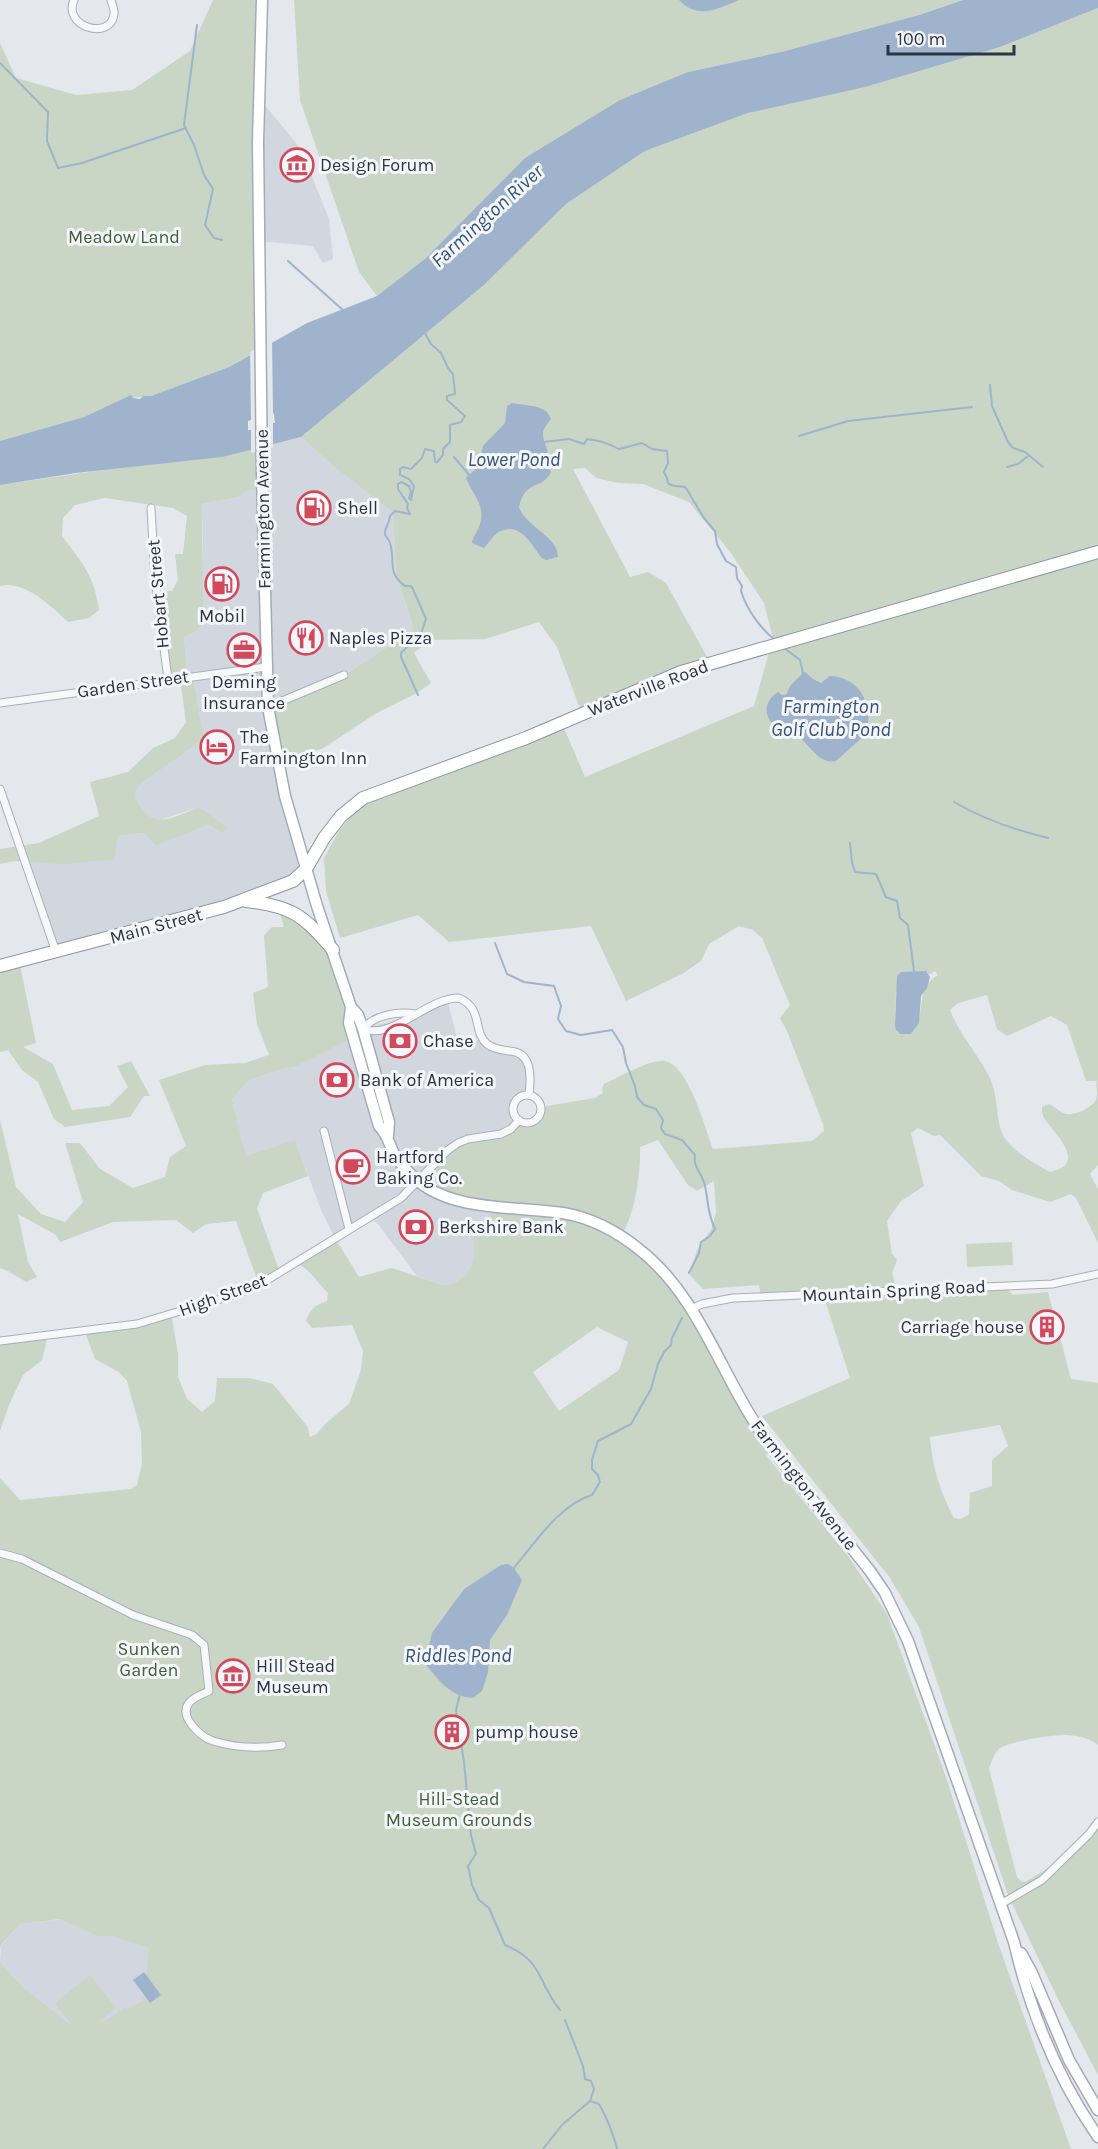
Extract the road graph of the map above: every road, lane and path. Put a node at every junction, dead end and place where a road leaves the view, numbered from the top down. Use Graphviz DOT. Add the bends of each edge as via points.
graph roads {
  1 [pos="74,0"];
  2 [pos="111,0"];
  3 [pos="262,0"];
  4 [pos="151,508"];
  5 [pos="1098,552"];
  6 [pos="266,667"];
  7 [pos="344,675"];
  8 [pos="168,679"];
  9 [pos="0,703"];
  10 [pos="268,707"];
  11 [pos="0,789"];
  12 [pos="306,869"];
  13 [pos="245,900"];
  14 [pos="333,950"];
  15 [pos="56,952"];
  16 [pos="0,966"];
  17 [pos="351,1007"];
  18 [pos="363,1029"];
  19 [pos="529,1095"];
  20 [pos="519,1120"];
  21 [pos="324,1131"];
  22 [pos="388,1136"];
  23 [pos="418,1181"];
  24 [pos="349,1229"];
  25 [pos="1098,1274"];
  26 [pos="691,1309"];
  27 [pos="0,1341"];
  28 [pos="0,1553"];
  29 [pos="282,1745"];
  30 [pos="1098,1822"];
  31 [pos="1001,1904"];
  32 [pos="1014,1942"];
  33 [pos="1098,2110"];
  34 [pos="1086,2119"];
  35 [pos="1098,2137"];
  36 [pos="1098,2144"];
  1 -- 2 [label="street" via="77,21 96,29 113,18"];
  3 -- 6 [label="main road, Farmington Avenue" via="258,142"];
  4 -- 8 [label="street, Hobart Street" via="155,579"];
  5 -- 12 [label="highway, Waterville Road" via="681,672 526,738 363,798 341,816"];
  6 -- 8 [label="street, Garden Street"];
  6 -- 10 [label="main road, Farmington Avenue"];
  7 -- 10 [label="street"];
  8 -- 9 [label="street, Garden Street"];
  10 -- 12 [label="main road, Farmington Avenue" via="285,796"];
  11 -- 15 [label="street"];
  12 -- 13 [label="highway, Main Street" via="293,880"];
  12 -- 14 [label="main road, Farmington Avenue"];
  13 -- 14 [label="highway" via="294,912"];
  13 -- 15 [label="highway, Main Street"];
  14 -- 17 [label="main road, Farmington Avenue"];
  15 -- 16 [label="highway, Main Street"];
  17 -- 18 [label="main road, Farmington Avenue"];
  17 -- 22 [label="main road, Farmington Avenue" via="350,1023 379,1126"];
  18 -- 19 [label="street" via="371,1032 405,1021 449,998 459,998 476,1015 487,1044 516,1052 529,1064"];
  18 -- 22 [label="main road, Farmington Avenue" via="389,1122"];
  19 -- 20 [label="street" via="520,1096 514,1103"];
  19 -- 20 [label="street" via="537,1099 540,1113 532,1122"];
  20 -- 23 [label="street, High Street" via="501,1134 458,1143"];
  21 -- 24 [label="street"];
  22 -- 23 [label="main road, Farmington Avenue" via="394,1153"];
  23 -- 24 [label="street, High Street" via="401,1197"];
  23 -- 26 [label="main road, Farmington Avenue" via="433,1191 468,1203 564,1213 603,1226 656,1263"];
  24 -- 27 [label="street, High Street" via="280,1274 237,1294 137,1324"];
  25 -- 26 [label="street, Mountain Spring Road" via="1052,1284 734,1298"];
  26 -- 31 [label="main road, Farmington Avenue" via="765,1438 885,1593 908,1641"];
  28 -- 29 [label="street" via="22,1559 133,1615 200,1640 205,1651 209,1691 187,1706 191,1724 211,1740 261,1749"];
  30 -- 31 [label="street" via="1042,1880"];
  31 -- 32 [label="main road, Farmington Avenue"];
  32 -- 33 [label="main road, Farmington Avenue" via="1032,1973 1069,2060"];
  32 -- 34 [label="main road, Farmington Avenue" via="1047,2042"];
  34 -- 35 [label="main road, Farmington Avenue"];
  34 -- 36 [label="main road"];
}
